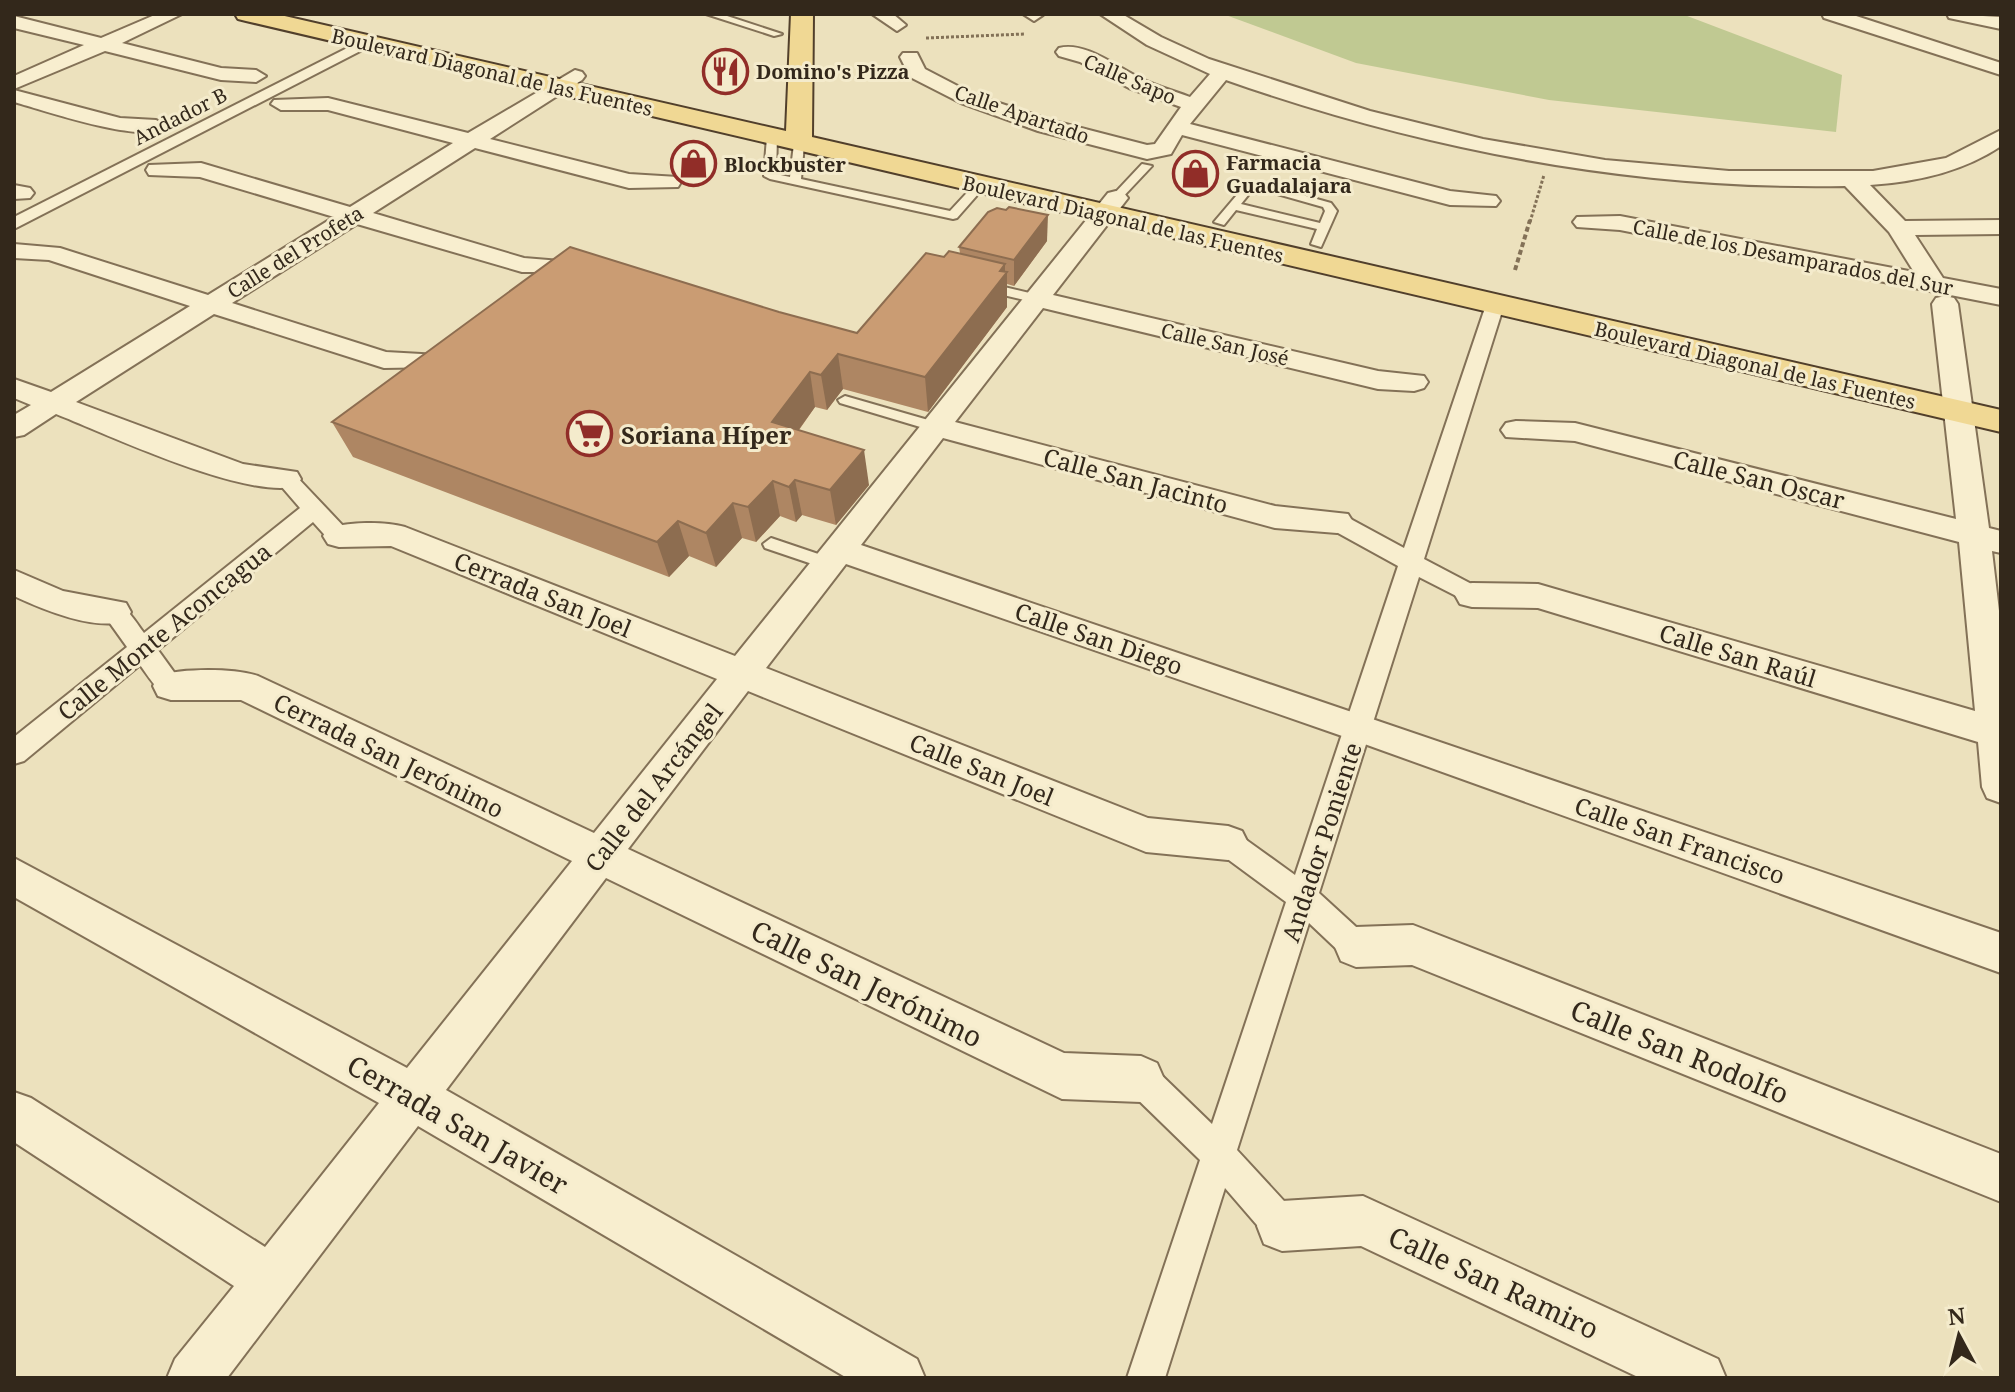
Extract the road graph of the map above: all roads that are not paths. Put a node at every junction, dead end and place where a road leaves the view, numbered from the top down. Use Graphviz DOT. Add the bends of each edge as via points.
graph roads {
  1 [pos="173,14"];
  2 [pos="246,14"];
  3 [pos="303,14"];
  4 [pos="711,14"];
  5 [pos="802,14"];
  6 [pos="1109,14"];
  7 [pos="1831,14"];
  8 [pos="1956,14"];
  9 [pos="14,22"];
  10 [pos="2001,23"];
  11 [pos="777,24"];
  12 [pos="365,43"];
  13 [pos="103,44"];
  14 [pos="1066,52"];
  15 [pos="910,57"];
  16 [pos="776,63"];
  17 [pos="2001,69"];
  18 [pos="1223,71"];
  19 [pos="256,76"];
  20 [pos="566,82"];
  21 [pos="14,83"];
  22 [pos="14,96"];
  23 [pos="276,98"];
  24 [pos="1194,105"];
  25 [pos="156,126"];
  26 [pos="784,127"];
  27 [pos="1176,127"];
  28 [pos="472,141"];
  29 [pos="1997,144"];
  30 [pos="1147,159"];
  31 [pos="153,163"];
  32 [pos="1851,179"];
  33 [pos="795,181"];
  34 [pos="670,182"];
  35 [pos="980,185"];
  36 [pos="1488,201"];
  37 [pos="1110,206"];
  38 [pos="1226,214"];
  39 [pos="353,215"];
  40 [pos="1585,222"];
  41 [pos="14,224"];
  42 [pos="2001,227"];
  43 [pos="1899,228"];
  44 [pos="1320,235"];
  45 [pos="14,251"];
  46 [pos="564,267"];
  47 [pos="965,281"];
  48 [pos="1939,293"];
  49 [pos="2001,297"];
  50 [pos="1037,299"];
  51 [pos="213,304"];
  52 [pos="1495,305"];
  53 [pos="429,361"];
  54 [pos="1414,382"];
  55 [pos="14,388"];
  56 [pos="2001,399"];
  57 [pos="845,400"];
  58 [pos="1959,401"];
  59 [pos="54,403"];
  60 [pos="2001,421"];
  61 [pos="937,427"];
  62 [pos="14,428"];
  63 [pos="1516,430"];
  64 [pos="286,479"];
  65 [pos="314,509"];
  66 [pos="1337,522"];
  67 [pos="339,536"];
  68 [pos="1987,538"];
  69 [pos="771,544"];
  70 [pos="835,557"];
  71 [pos="1412,562"];
  72 [pos="14,582"];
  73 [pos="1472,595"];
  74 [pos="114,612"];
  75 [pos="141,648"];
  76 [pos="742,673"];
  77 [pos="171,686"];
  78 [pos="1358,727"];
  79 [pos="1998,733"];
  80 [pos="14,753"];
  81 [pos="2001,787"];
  82 [pos="1228,843"];
  83 [pos="600,855"];
  84 [pos="14,876"];
  85 [pos="1302,897"];
  86 [pos="1356,947"];
  87 [pos="2001,953"];
  88 [pos="1141,1079"];
  89 [pos="412,1096"];
  90 [pos="14,1115"];
  91 [pos="1219,1155"];
  92 [pos="2001,1178"];
  93 [pos="1282,1226"];
  94 [pos="269,1279"];
  95 [pos="194,1378"];
  96 [pos="898,1378"];
  97 [pos="1146,1378"];
  98 [pos="1699,1378"];
  1 -- 13 [label="street"];
  2 -- 12 [label="main road, Boulevard Diagonal de las Fuentes"];
  3 -- 20 [label="main road, Boulevard Diagonal de las Fuentes"];
  4 -- 11 [label="lane"];
  5 -- 26 [label="main road"];
  6 -- 18 [label="street" via="1156,42"];
  7 -- 17 [label="street"];
  8 -- 10 [label="street"];
  9 -- 13 [label="street"];
  11 -- 16 [label="main road"];
  12 -- 20 [label="main road, Boulevard Diagonal de las Fuentes"];
  12 -- 23 [label="street, Andador B"];
  13 -- 19 [label="street" via="221,74"];
  13 -- 21 [label="street"];
  14 -- 24 [label="street, Calle Sapo"];
  15 -- 30 [label="street, Calle Apartado" via="917,73 968,99"];
  18 -- 24 [label="street"];
  18 -- 32 [label="street" via="1401,127 1548,160 1678,176"];
  20 -- 26 [label="main road, Boulevard Diagonal de las Fuentes"];
  20 -- 28 [label="street, Calle del Profeta"];
  22 -- 25 [label="street" via="119,124"];
  23 -- 28 [label="street" via="328,104"];
  23 -- 31 [label="street, Andador B"];
  24 -- 27 [label="street"];
  26 -- 33 [label="lane"];
  26 -- 33 [label="lane" via="770,176"];
  26 -- 35 [label="main road, Boulevard Diagonal de las Fuentes"];
  26 -- 37 [label="main road, Boulevard Diagonal de las Fuentes"];
  27 -- 30 [label="street" via="1163,149"];
  27 -- 36 [label="street" via="1450,198"];
  28 -- 34 [label="street" via="629,181"];
  28 -- 39 [label="street, Calle del Profeta"];
  29 -- 32 [label="street" via="1930,169"];
  30 -- 37 [label="lane"];
  31 -- 39 [label="street" via="201,170"];
  31 -- 41 [label="street, Andador B"];
  32 -- 43 [label="street"];
  33 -- 35 [label="lane" via="953,215"];
  35 -- 37 [label="main road, Boulevard Diagonal de las Fuentes"];
  37 -- 38 [label="main road, Boulevard Diagonal de las Fuentes"];
  37 -- 50 [label="street, Calle del Arcángel"];
  37 -- 52 [label="main road, Boulevard Diagonal de las Fuentes"];
  38 -- 44 [label="main road, Boulevard Diagonal de las Fuentes"];
  38 -- 44 [label="lane" via="1246,191 1270,189 1327,205 1331,211"];
  39 -- 46 [label="street" via="522,265"];
  39 -- 51 [label="street, Calle del Profeta"];
  40 -- 48 [label="street, Calle de los Desamparados del Sur" via="1620,223"];
  42 -- 43 [label="street"];
  43 -- 48 [label="street"];
  44 -- 58 [label="main road, Boulevard Diagonal de las Fuentes"];
  45 -- 51 [label="street" via="51,253"];
  47 -- 50 [label="lane"];
  48 -- 49 [label="street, Calle de los Desamparados del Sur"];
  48 -- 58 [label="street"];
  50 -- 54 [label="street, Calle San José" via="1378,380"];
  50 -- 61 [label="street, Calle del Arcángel"];
  51 -- 53 [label="street" via="384,360"];
  51 -- 59 [label="street, Calle del Profeta"];
  52 -- 58 [label="main road, Boulevard Diagonal de las Fuentes"];
  52 -- 71 [label="street, Andador Poniente"];
  55 -- 59 [label="street"];
  56 -- 58 [label="main road, Boulevard Diagonal de las Fuentes"];
  57 -- 61 [label="lane"];
  58 -- 60 [label="main road, Boulevard Diagonal de las Fuentes"];
  58 -- 68 [label="street"];
  59 -- 62 [label="street, Calle del Profeta"];
  59 -- 64 [label="street" via="239,474"];
  61 -- 66 [label="street, Calle San Jacinto" via="1275,517"];
  61 -- 70 [label="street, Calle del Arcángel"];
  63 -- 68 [label="street, Calle San Oscar" via="1575,432"];
  64 -- 65 [label="street"];
  65 -- 67 [label="street"];
  65 -- 75 [label="street, Calle Monte Aconcagua"];
  66 -- 71 [label="street"];
  67 -- 76 [label="street, Cerrada San Joel" via="394,535"];
  68 -- 79 [label="street"];
  69 -- 70 [label="lane"];
  70 -- 76 [label="street, Calle del Arcángel"];
  70 -- 78 [label="street, Calle San Diego"];
  71 -- 73 [label="street"];
  71 -- 78 [label="street, Andador Poniente"];
  72 -- 74 [label="street" via="57,602"];
  73 -- 79 [label="street, Calle San Raúl" via="1538,596"];
  74 -- 75 [label="street"];
  75 -- 77 [label="street"];
  75 -- 80 [label="street, Calle Monte Aconcagua"];
  76 -- 82 [label="street, Calle San Joel" via="1146,835"];
  76 -- 83 [label="street, Calle del Arcángel"];
  77 -- 83 [label="street, Cerrada San Jerónimo" via="245,686"];
  78 -- 85 [label="street, Andador Poniente"];
  78 -- 87 [label="street, Calle San Francisco"];
  79 -- 81 [label="street"];
  82 -- 85 [label="street"];
  83 -- 88 [label="street, Calle San Jerónimo" via="1062,1076"];
  83 -- 89 [label="street, Calle del Arcángel"];
  84 -- 89 [label="street, Cerrada San Javier"];
  85 -- 86 [label="street"];
  85 -- 91 [label="street, Andador Poniente"];
  86 -- 92 [label="street, Calle San Rodolfo" via="1413,945"];
  88 -- 91 [label="street"];
  89 -- 94 [label="street, Calle del Arcángel"];
  89 -- 96 [label="street, Cerrada San Javier"];
  90 -- 94 [label="street"];
  91 -- 93 [label="street"];
  91 -- 97 [label="street, Andador Poniente"];
  93 -- 98 [label="street, Calle San Ramiro" via="1363,1221"];
  94 -- 95 [label="street, Calle del Arcángel"];
}
